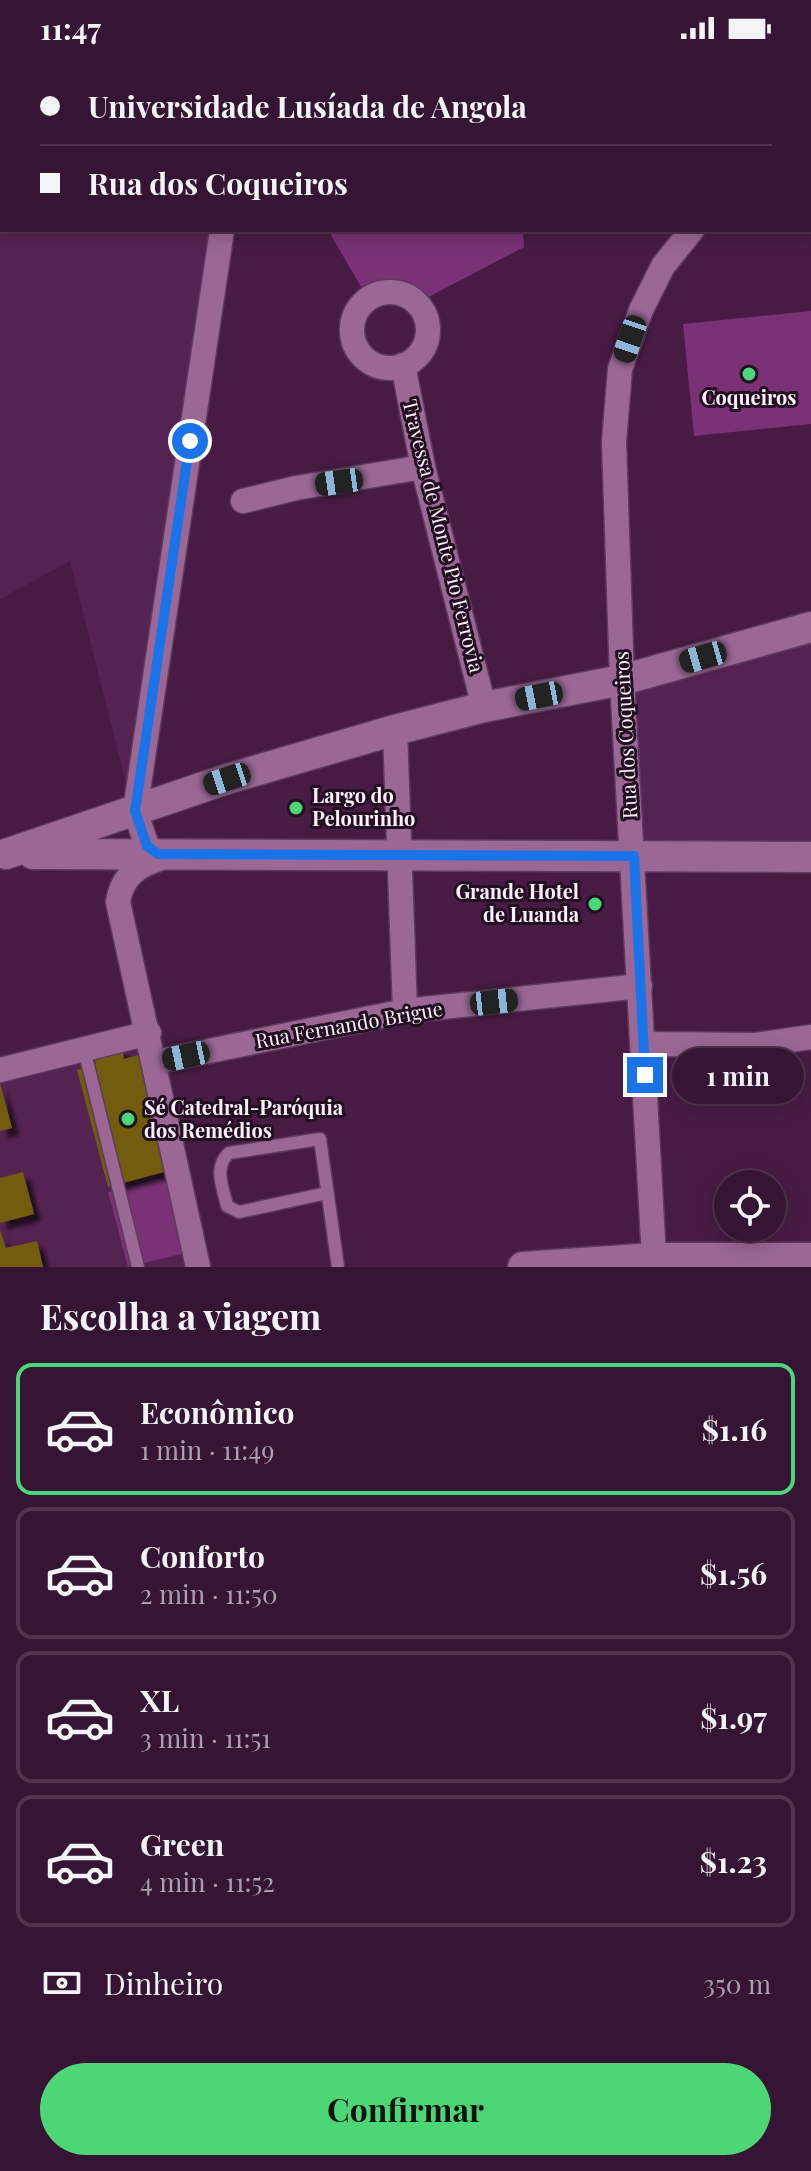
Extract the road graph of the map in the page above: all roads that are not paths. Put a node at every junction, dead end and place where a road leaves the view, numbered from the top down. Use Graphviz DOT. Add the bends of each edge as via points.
graph roads {
  1 [pos="222,232"];
  2 [pos="690,232"];
  3 [pos="403,365"];
  4 [pos="423,467"];
  5 [pos="243,501"];
  6 [pos="811,627"];
  7 [pos="622,680"];
  8 [pos="484,707"];
  9 [pos="395,730"];
  10 [pos="135,811"];
  11 [pos="166,854"];
  12 [pos="3,855"];
  13 [pos="399,856"];
  14 [pos="634,856"];
  15 [pos="811,857"];
  16 [pos="640,986"];
  17 [pos="405,1011"];
  18 [pos="149,1033"];
  19 [pos="811,1037"];
  20 [pos="644,1044"];
  21 [pos="84,1049"];
  22 [pos="155,1062"];
  23 [pos="0,1070"];
  24 [pos="327,1193"];
  25 [pos="654,1258"];
  26 [pos="811,1258"];
  27 [pos="561,1265"];
  28 [pos="138,1267"];
  29 [pos="198,1267"];
  30 [pos="338,1267"];
  31 [pos="523,1267"];
  1 -- 10 [label="street"];
  2 -- 7 [label="street, Rua dos Coqueiros" via="663,266 620,369 614,442"];
  3 -- 4 [label="street, Travessa de Monte Pio Ferrovia"];
  4 -- 5 [label="street"];
  4 -- 8 [label="street, Travessa de Monte Pio Ferrovia"];
  6 -- 7 [label="street"];
  7 -- 8 [label="street"];
  7 -- 14 [label="street, Rua dos Coqueiros"];
  8 -- 9 [label="street"];
  9 -- 10 [label="street"];
  9 -- 13 [label="street"];
  10 -- 11 [label="street" via="147,846"];
  10 -- 12 [label="street"];
  11 -- 12 [label="street"];
  11 -- 13 [label="street"];
  11 -- 18 [label="street" via="134,870 120,888 119,915"];
  13 -- 14 [label="street"];
  13 -- 17 [label="street"];
  14 -- 15 [label="street"];
  14 -- 16 [label="street, Rua dos Coqueiros"];
  16 -- 17 [label="street, Rua Fernando Brigue"];
  16 -- 20 [label="street, Rua dos Coqueiros"];
  17 -- 22 [label="street, Rua Fernando Brigue"];
  18 -- 21 [label="street"];
  18 -- 22 [label="street"];
  19 -- 20 [label="street" via="756,1045"];
  20 -- 25 [label="street, Rua dos Coqueiros"];
  21 -- 23 [label="street"];
  21 -- 28 [label="lane"];
  22 -- 29 [label="street"];
  24 -- 24 [label="lane" via="320,1139 229,1153 221,1159 227,1206 239,1212"];
  24 -- 30 [label="lane"];
  25 -- 26 [label="street"];
  25 -- 27 [label="street"];
  27 -- 31 [label="street"];
}
